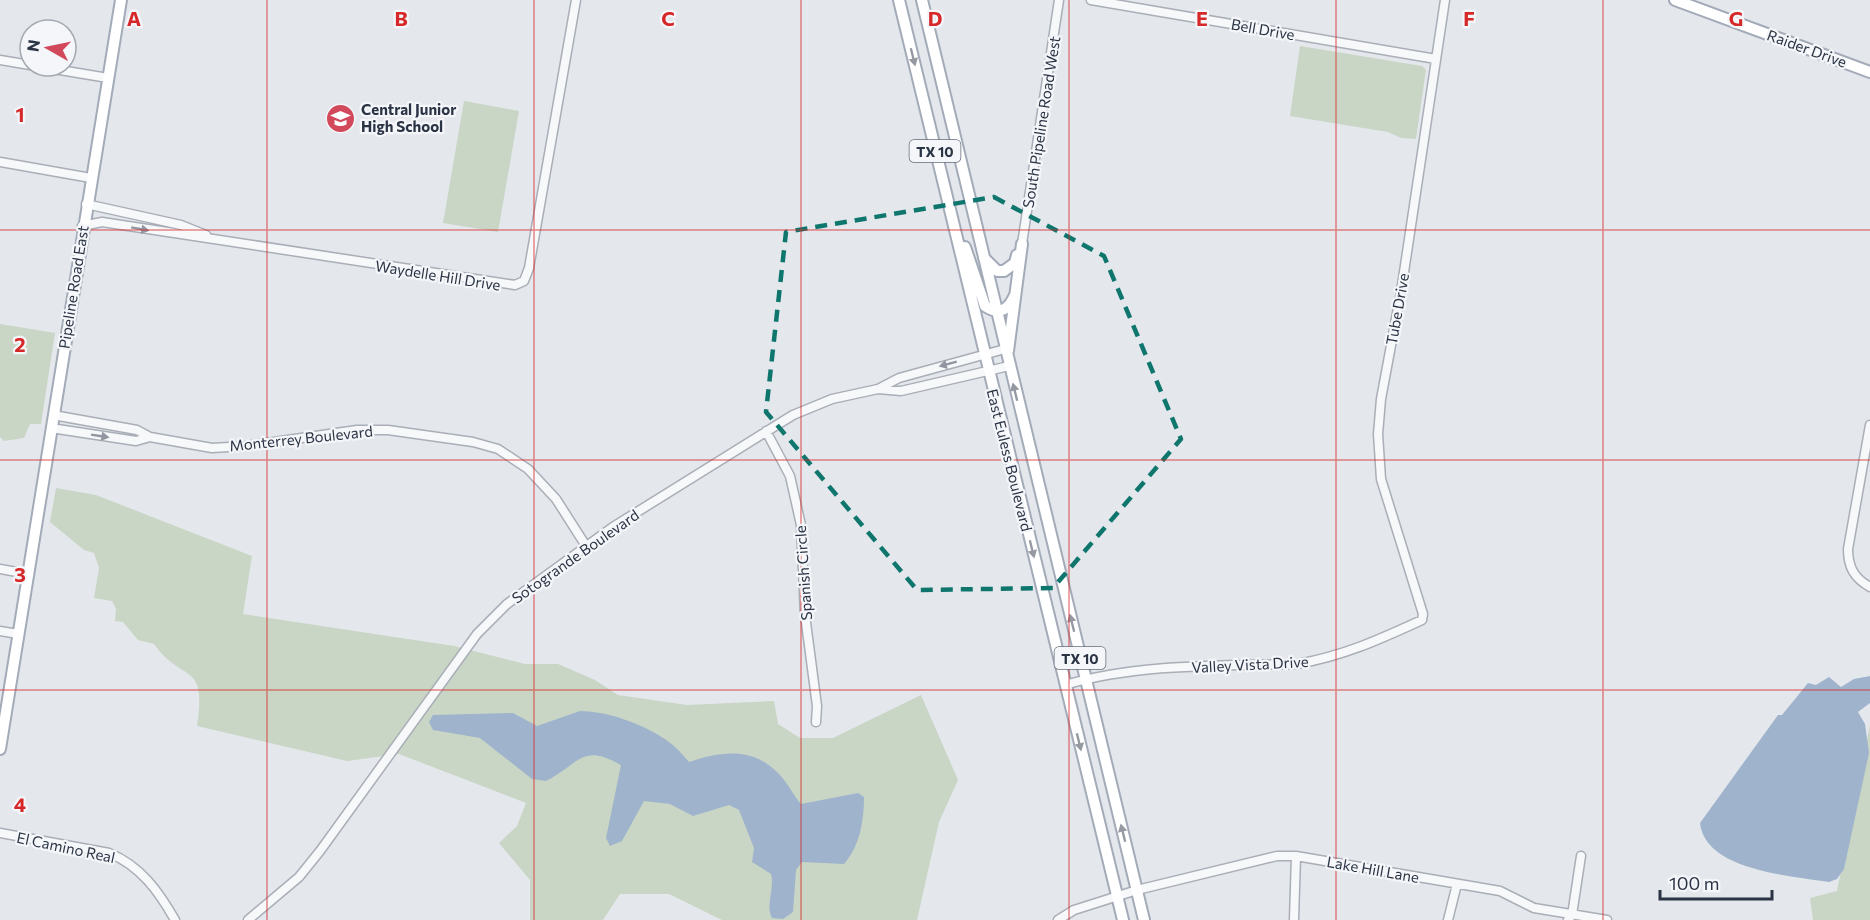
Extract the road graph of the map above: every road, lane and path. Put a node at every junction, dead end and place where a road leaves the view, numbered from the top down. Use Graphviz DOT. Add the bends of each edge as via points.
graph roads {
  1 [pos="121,0"];
  2 [pos="576,0"];
  3 [pos="899,0"];
  4 [pos="922,0"];
  5 [pos="1059,0"];
  6 [pos="1091,0"];
  7 [pos="1445,0"];
  8 [pos="1675,0"];
  9 [pos="1436,59"];
  10 [pos="0,60"];
  11 [pos="18,63"];
  12 [pos="1870,72"];
  13 [pos="78,73"];
  14 [pos="108,78"];
  15 [pos="942,86"];
  16 [pos="921,91"];
  17 [pos="0,162"];
  18 [pos="91,178"];
  19 [pos="86,204"];
  20 [pos="952,220"];
  21 [pos="82,226"];
  22 [pos="212,237"];
  23 [pos="1022,244"];
  24 [pos="983,257"];
  25 [pos="1016,295"];
  26 [pos="996,311"];
  27 [pos="984,355"];
  28 [pos="1007,357"];
  29 [pos="988,370"];
  30 [pos="878,389"];
  31 [pos="53,415"];
  32 [pos="1870,425"];
  33 [pos="51,428"];
  34 [pos="766,431"];
  35 [pos="150,437"];
  36 [pos="586,546"];
  37 [pos="0,569"];
  38 [pos="28,574"];
  39 [pos="1870,586"];
  40 [pos="1423,614"];
  41 [pos="0,631"];
  42 [pos="18,634"];
  43 [pos="1085,679"];
  44 [pos="1065,685"];
  45 [pos="816,722"];
  46 [pos="2,729"];
  47 [pos="0,749"];
  48 [pos="0,833"];
  49 [pos="1296,856"];
  50 [pos="1581,856"];
  51 [pos="1457,884"];
  52 [pos="1137,890"];
  53 [pos="1117,896"];
  54 [pos="1570,917"];
  55 [pos="176,920"];
  56 [pos="248,920"];
  57 [pos="1058,920"];
  58 [pos="1123,920"];
  59 [pos="1144,920"];
  60 [pos="1294,920"];
  61 [pos="1448,920"];
  62 [pos="1607,920"];
  1 -- 14 [label="main road, Pipeline Road East"];
  2 -- 22 [label="street, Waydelle Hill Drive" via="524,281 509,286"];
  3 -- 16 [label="main road, East Euless Boulevard / TX 10, one-way"];
  4 -- 15 [label="main road, East Euless Boulevard / TX 10"];
  5 -- 23 [label="street, South Pipeline Road West"];
  6 -- 9 [label="street, Bell Drive"];
  7 -- 9 [label="street, Tube Drive"];
  8 -- 12 [label="main road, Raider Drive"];
  9 -- 40 [label="street, Tube Drive" via="1378,434 1381,479"];
  10 -- 11 [label="street"];
  13 -- 14 [label="street"];
  14 -- 18 [label="main road, Pipeline Road East"];
  15 -- 16 [label="main road"];
  15 -- 24 [label="main road, East Euless Boulevard / TX 10"];
  16 -- 20 [label="main road, East Euless Boulevard / TX 10"];
  17 -- 18 [label="street"];
  18 -- 19 [label="main road, Pipeline Road East"];
  19 -- 21 [label="main road, Pipeline Road East"];
  19 -- 22 [label="street, Waydelle Hill Drive" via="181,225"];
  20 -- 26 [label="main road" via="965,246 980,299"];
  20 -- 27 [label="main road, East Euless Boulevard / TX 10"];
  21 -- 22 [label="street, Waydelle Hill Drive, one-way" via="102,222 178,236"];
  21 -- 31 [label="main road, Pipeline Road East"];
  23 -- 24 [label="main road" via="1015,263 1004,271 997,271"];
  23 -- 25 [label="main road"];
  24 -- 26 [label="main road, East Euless Boulevard / TX 10"];
  25 -- 26 [label="main road" via="1009,307"];
  25 -- 28 [label="main road"];
  26 -- 28 [label="main road, East Euless Boulevard / TX 10"];
  27 -- 28 [label="street, Sotogrande Boulevard"];
  27 -- 29 [label="main road, East Euless Boulevard / TX 10"];
  27 -- 30 [label="street, Sotogrande Boulevard, one-way" via="899,378"];
  28 -- 29 [label="street, Sotogrande Boulevard"];
  43 -- 28 [label="main road, East Euless Boulevard / TX 10, one-way"];
  29 -- 30 [label="street, Sotogrande Boulevard" via="901,391"];
  29 -- 44 [label="main road, East Euless Boulevard / TX 10, one-way"];
  30 -- 34 [label="street, Sotogrande Boulevard" via="832,399"];
  31 -- 33 [label="main road, Pipeline Road East"];
  31 -- 35 [label="street, Monterrey Boulevard" via="137,430"];
  32 -- 39 [label="street" via="1848,549 1852,571"];
  33 -- 35 [label="street, Monterrey Boulevard, one-way" via="136,441"];
  33 -- 38 [label="main road, Pipeline Road East"];
  34 -- 36 [label="street, Sotogrande Boulevard"];
  34 -- 45 [label="street, Spanish Circle" via="790,476 801,525"];
  35 -- 36 [label="street, Monterrey Boulevard" via="212,448 357,429 388,429 488,446 512,456 528,469 556,499"];
  36 -- 56 [label="street, Sotogrande Boulevard" via="542,577 477,634 299,877"];
  37 -- 38 [label="street"];
  38 -- 42 [label="main road, Pipeline Road East"];
  40 -- 43 [label="street, Valley Vista Drive" via="1422,620 1370,645 1321,660 1192,667"];
  41 -- 42 [label="street"];
  42 -- 46 [label="main road, Pipeline Road East"];
  43 -- 44 [label="street, Valley Vista Drive"];
  52 -- 43 [label="main road, East Euless Boulevard / TX 10, one-way"];
  44 -- 53 [label="main road, East Euless Boulevard / TX 10, one-way"];
  46 -- 47 [label="main road, Pipeline Road East"];
  48 -- 55 [label="street, El Camino Real" via="110,853 151,883"];
  49 -- 51 [label="street, Lake Hill Lane"];
  49 -- 52 [label="street, Lake Hill Lane" via="1277,856"];
  49 -- 60 [label="street"];
  50 -- 54 [label="street"];
  51 -- 54 [label="street, Lake Hill Lane" via="1500,891 1534,908"];
  51 -- 61 [label="street"];
  52 -- 53 [label="street, Lake Hill Lane"];
  52 -- 59 [label="main road, East Euless Boulevard / TX 10"];
  53 -- 57 [label="street, Lake Hill Lane" via="1074,910"];
  53 -- 58 [label="main road, East Euless Boulevard / TX 10"];
  54 -- 62 [label="street, Lake Hill Lane"];
}
